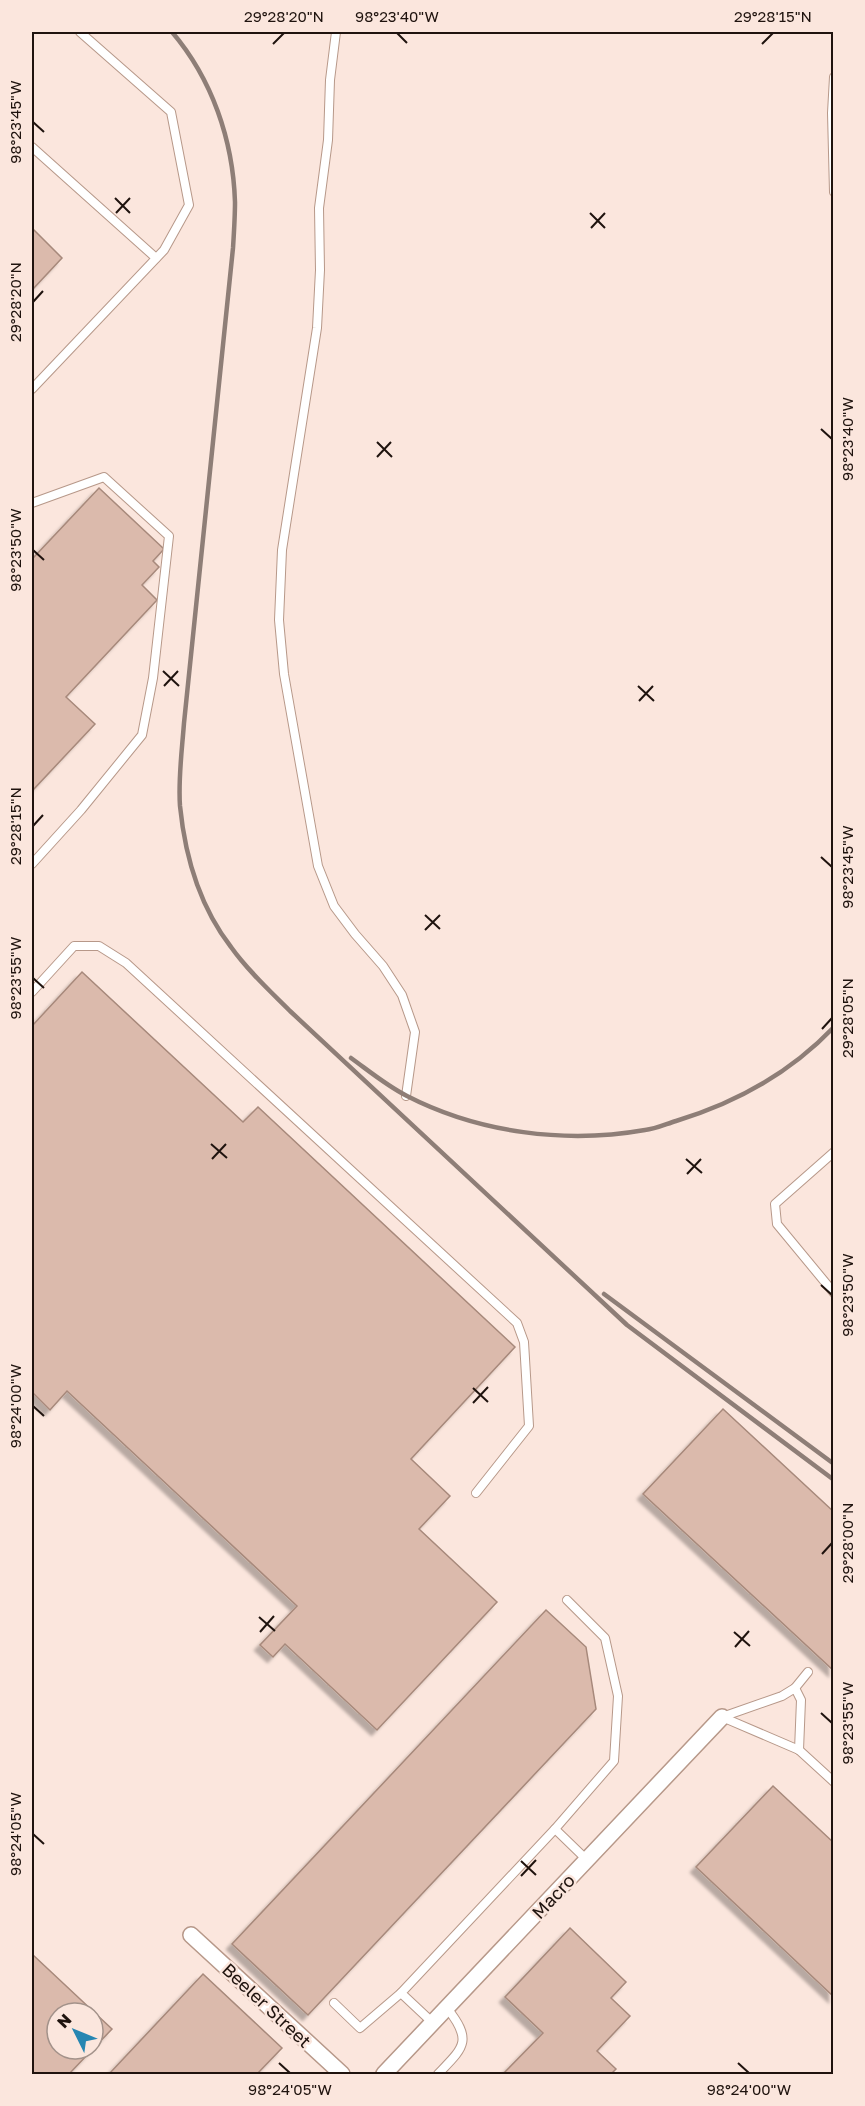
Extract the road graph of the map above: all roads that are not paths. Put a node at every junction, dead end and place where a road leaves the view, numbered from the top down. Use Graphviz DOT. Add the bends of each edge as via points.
graph roads {
  1 [pos="80,32"];
  2 [pos="336,32"];
  3 [pos="834,78"];
  4 [pos="32,147"];
  5 [pos="834,192"];
  6 [pos="156,258"];
  7 [pos="32,389"];
  8 [pos="32,502"];
  9 [pos="32,864"];
  10 [pos="32,992"];
  11 [pos="406,1096"];
  12 [pos="834,1152"];
  13 [pos="834,1293"];
  14 [pos="476,1493"];
  15 [pos="567,1599"];
  16 [pos="808,1672"];
  17 [pos="795,1688"];
  18 [pos="722,1717"];
  19 [pos="799,1750"];
  20 [pos="834,1782"];
  21 [pos="555,1829"];
  22 [pos="587,1860"];
  23 [pos="191,1935"];
  24 [pos="401,1993"];
  25 [pos="333,2003"];
  26 [pos="447,2008"];
  27 [pos="433,2023"];
  28 [pos="342,2074"];
  29 [pos="384,2074"];
  30 [pos="438,2074"];
  1 -- 6 [label="lane" via="171,112 189,205"];
  2 -- 11 [label="lane" via="319,208 317,328 282,550 279,620 284,674 318,866 334,906 402,994 415,1032"];
  3 -- 5 [label="lane"];
  4 -- 6 [label="lane"];
  6 -- 7 [label="lane"];
  8 -- 9 [label="lane" via="104,477 169,536 153,678 142,735"];
  10 -- 14 [label="lane" via="74,946 99,946 126,963 518,1323 524,1342 529,1426"];
  12 -- 13 [label="lane" via="775,1204 777,1224"];
  15 -- 21 [label="lane" via="604,1638 618,1696 614,1761"];
  16 -- 17 [label="lane"];
  17 -- 18 [label="lane"];
  17 -- 19 [label="lane" via="801,1700"];
  18 -- 19 [label="lane"];
  18 -- 22 [label="street, Macro"];
  19 -- 20 [label="lane"];
  21 -- 22 [label="lane"];
  21 -- 24 [label="lane"];
  22 -- 26 [label="street, Macro"];
  23 -- 28 [label="street, Beeler Street"];
  24 -- 25 [label="lane" via="360,2028"];
  24 -- 27 [label="lane"];
  26 -- 27 [label="street, Macro"];
  26 -- 30 [label="lane" via="464,2035 459,2053"];
  27 -- 29 [label="street, Macro"];
}
